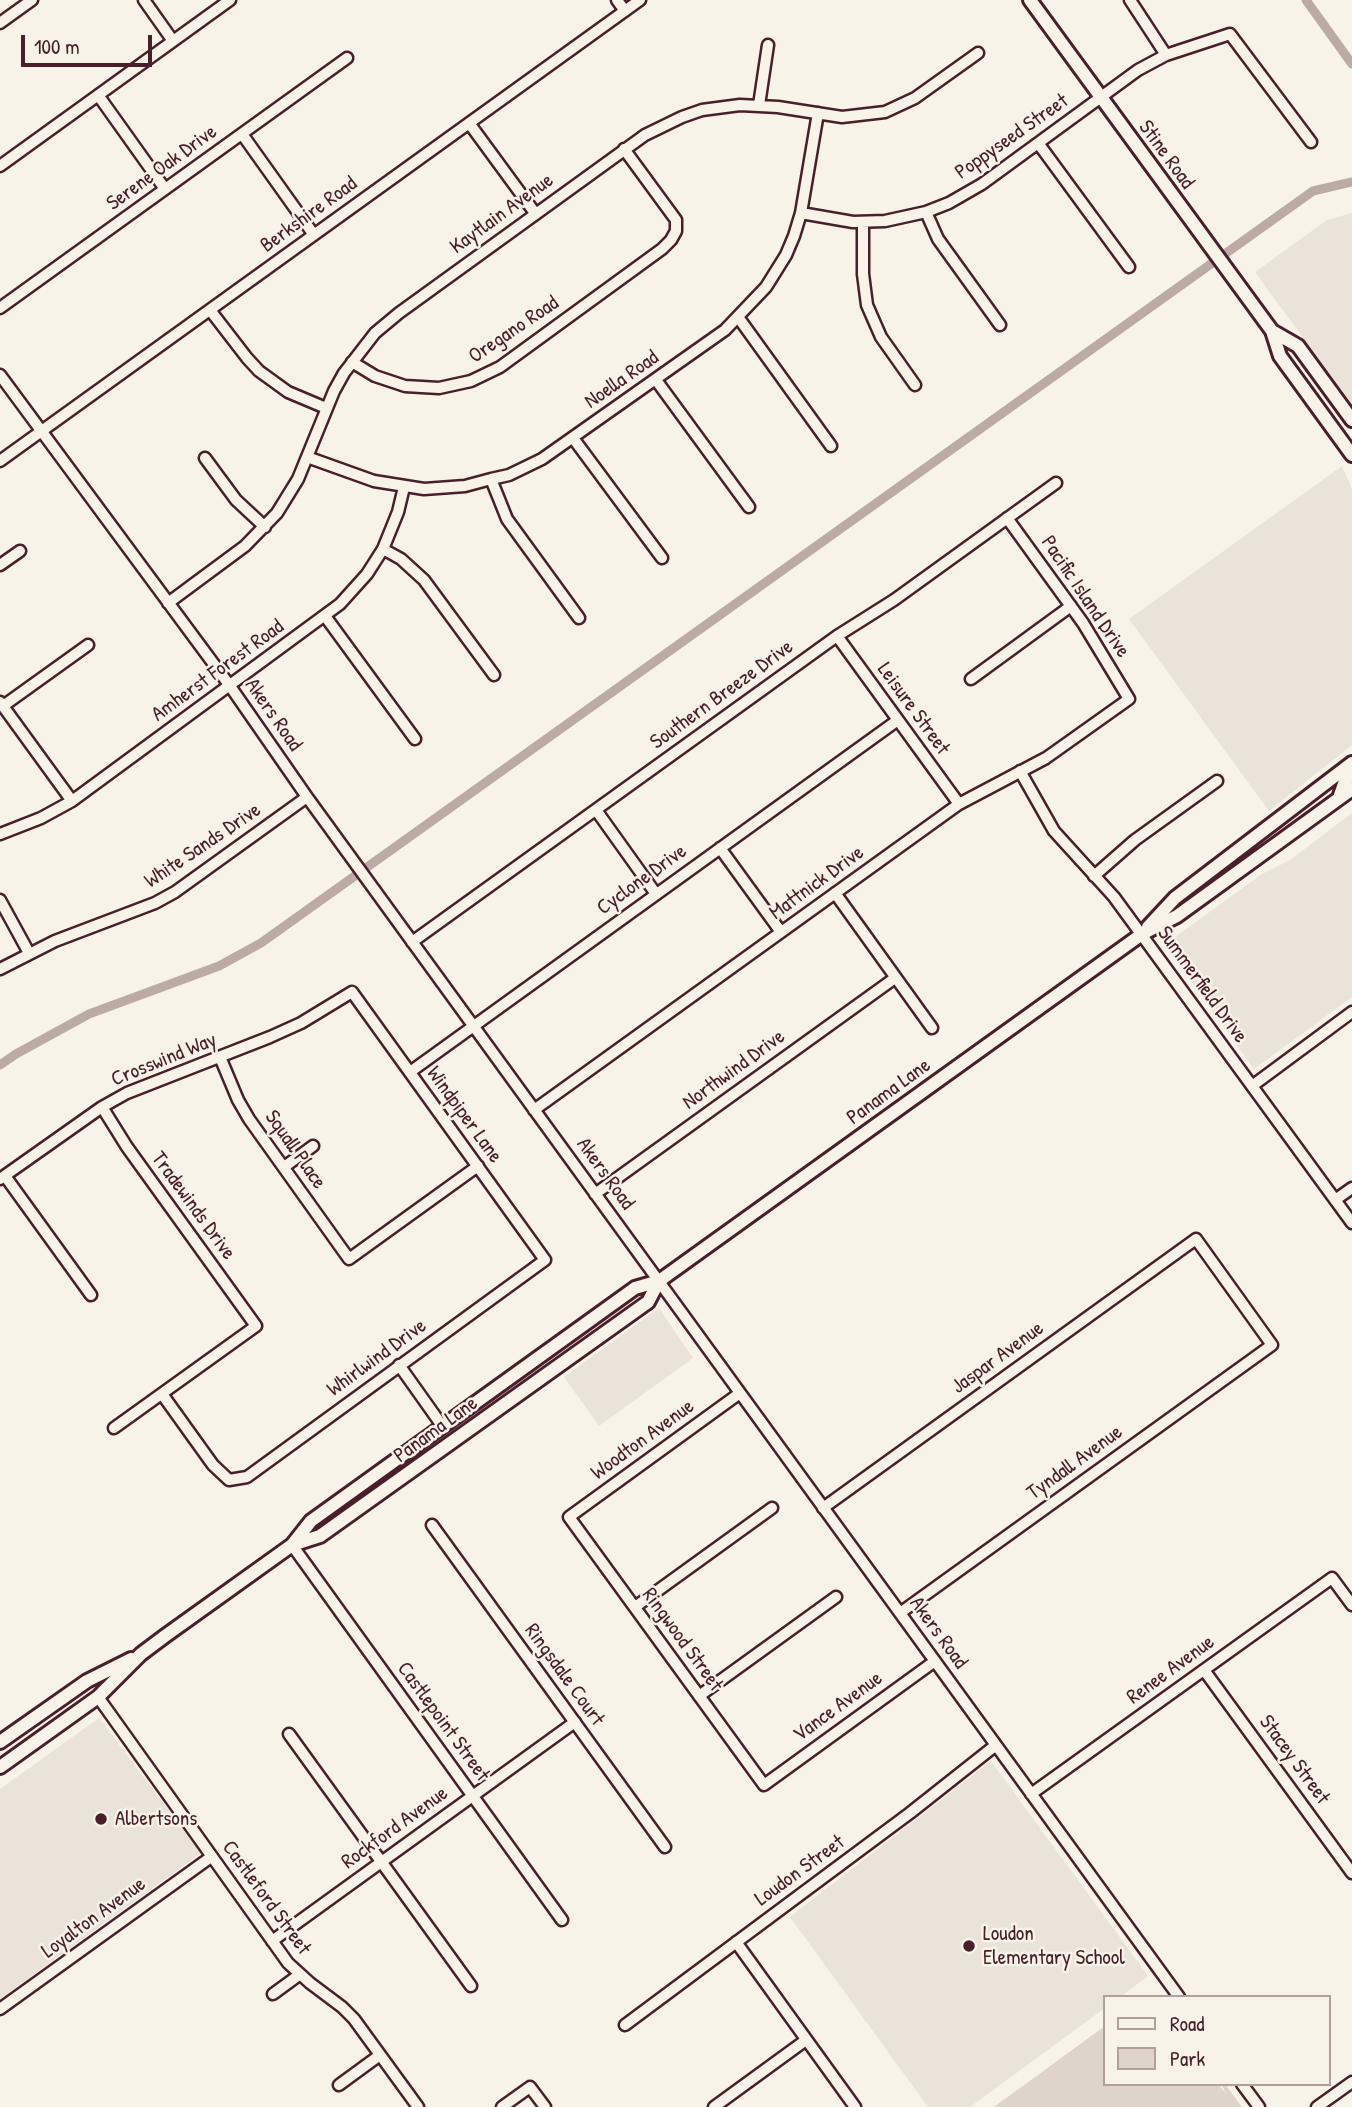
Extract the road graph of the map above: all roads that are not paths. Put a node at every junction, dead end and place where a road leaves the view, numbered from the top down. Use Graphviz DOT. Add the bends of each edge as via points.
graph roads {
  1 [pos="31,0"];
  2 [pos="144,0"];
  3 [pos="230,0"];
  4 [pos="617,0"];
  5 [pos="640,0"];
  6 [pos="1030,0"];
  7 [pos="1130,0"];
  8 [pos="625,11"];
  9 [pos="0,23"];
  10 [pos="173,41"];
  11 [pos="768,45"];
  12 [pos="978,53"];
  13 [pos="1166,55"];
  14 [pos="347,58"];
  15 [pos="98,95"];
  16 [pos="1101,97"];
  17 [pos="759,105"];
  18 [pos="818,113"];
  19 [pos="469,123"];
  20 [pos="242,134"];
  21 [pos="1311,142"];
  22 [pos="1038,143"];
  23 [pos="624,149"];
  24 [pos="0,166"];
  25 [pos="165,189"];
  26 [pos="801,212"];
  27 [pos="926,212"];
  28 [pos="535,213"];
  29 [pos="863,222"];
  30 [pos="314,235"];
  31 [pos="1129,267"];
  32 [pos="0,308"];
  33 [pos="210,310"];
  34 [pos="738,317"];
  35 [pos="1000,325"];
  36 [pos="1272,331"];
  37 [pos="352,362"];
  38 [pos="0,374"];
  39 [pos="656,380"];
  40 [pos="915,386"];
  41 [pos="326,408"];
  42 [pos="1352,420"];
  43 [pos="41,431"];
  44 [pos="573,438"];
  45 [pos="831,446"];
  46 [pos="1352,455"];
  47 [pos="307,457"];
  48 [pos="205,458"];
  49 [pos="0,461"];
  50 [pos="491,479"];
  51 [pos="1056,483"];
  52 [pos="404,487"];
  53 [pos="749,507"];
  54 [pos="1007,518"];
  55 [pos="265,527"];
  56 [pos="383,549"];
  57 [pos="20,551"];
  58 [pos="662,558"];
  59 [pos="0,565"];
  60 [pos="168,603"];
  61 [pos="1071,606"];
  62 [pos="325,616"];
  63 [pos="579,618"];
  64 [pos="837,636"];
  65 [pos="88,645"];
  66 [pos="494,675"];
  67 [pos="971,678"];
  68 [pos="230,686"];
  69 [pos="1129,699"];
  70 [pos="1,704"];
  71 [pos="898,720"];
  72 [pos="415,739"];
  73 [pos="1352,763"];
  74 [pos="1020,771"];
  75 [pos="1352,774"];
  76 [pos="1217,780"];
  77 [pos="1320,786"];
  78 [pos="1352,789"];
  79 [pos="307,797"];
  80 [pos="1339,799"];
  81 [pos="72,801"];
  82 [pos="959,804"];
  83 [pos="596,810"];
  84 [pos="0,834"];
  85 [pos="1276,845"];
  86 [pos="720,848"];
  87 [pos="1094,876"];
  88 [pos="835,893"];
  89 [pos="656,894"];
  90 [pos="0,900"];
  91 [pos="781,932"];
  92 [pos="1142,934"];
  93 [pos="412,942"];
  94 [pos="29,953"];
  95 [pos="0,969"];
  96 [pos="895,978"];
  97 [pos="352,992"];
  98 [pos="1352,1012"];
  99 [pos="473,1026"];
  100 [pos="932,1028"];
  101 [pos="220,1057"];
  102 [pos="410,1072"];
  103 [pos="1252,1086"];
  104 [pos="102,1107"];
  105 [pos="534,1110"];
  106 [pos="313,1146"];
  107 [pos="478,1166"];
  108 [pos="284,1167"];
  109 [pos="2,1177"];
  110 [pos="1352,1188"];
  111 [pos="595,1194"];
  112 [pos="1335,1200"];
  113 [pos="1352,1223"];
  114 [pos="1196,1239"];
  115 [pos="545,1260"];
  116 [pos="659,1281"];
  117 [pos="91,1295"];
  118 [pos="400,1365"];
  119 [pos="740,1393"];
  120 [pos="162,1394"];
  121 [pos="443,1427"];
  122 [pos="114,1428"];
  123 [pos="395,1483"];
  124 [pos="823,1507"];
  125 [pos="772,1508"];
  126 [pos="569,1517"];
  127 [pos="432,1525"];
  128 [pos="292,1545"];
  129 [pos="836,1597"];
  130 [pos="1352,1605"];
  131 [pos="635,1607"];
  132 [pos="900,1613"];
  133 [pos="135,1657"];
  134 [pos="935,1661"];
  135 [pos="1204,1670"];
  136 [pos="699,1696"];
  137 [pos="98,1697"];
  138 [pos="575,1722"];
  139 [pos="289,1734"];
  140 [pos="0,1742"];
  141 [pos="996,1745"];
  142 [pos="0,1767"];
  143 [pos="764,1785"];
  144 [pos="1031,1794"];
  145 [pos="473,1796"];
  146 [pos="665,1847"];
  147 [pos="212,1857"];
  148 [pos="381,1862"];
  149 [pos="1352,1874"];
  150 [pos="562,1920"];
  151 [pos="272,1941"];
  152 [pos="736,1942"];
  153 [pos="299,1975"];
  154 [pos="471,1986"];
  155 [pos="273,1994"];
  156 [pos="1178,1995"];
  157 [pos="0,2009"];
  158 [pos="625,2025"];
  159 [pos="806,2040"];
  160 [pos="380,2056"];
  161 [pos="1352,2082"];
  162 [pos="340,2085"];
  163 [pos="1243,2086"];
  164 [pos="418,2107"];
  165 [pos="502,2107"];
  166 [pos="545,2107"];
  167 [pos="714,2107"];
  168 [pos="855,2107"];
  169 [pos="1259,2107"];
  170 [pos="1317,2107"];
  1 -- 9 [label="street"];
  2 -- 10 [label="street"];
  3 -- 10 [label="street"];
  4 -- 8 [label="street"];
  5 -- 8 [label="street, Berkshire Road"];
  6 -- 16 [label="main road, Stine Road"];
  7 -- 13 [label="street"];
  8 -- 19 [label="street, Berkshire Road"];
  10 -- 15 [label="street"];
  11 -- 17 [label="street"];
  12 -- 18 [label="street, Kaytlain Avenue" via="901,106 885,112 856,117"];
  13 -- 16 [label="street, Poppyseed Street"];
  13 -- 21 [label="street, Poppyseed Street" via="1230,34"];
  14 -- 20 [label="street, Serene Oak Drive"];
  15 -- 24 [label="street"];
  15 -- 25 [label="street"];
  16 -- 22 [label="street, Poppyseed Street"];
  16 -- 36 [label="main road, Stine Road"];
  17 -- 18 [label="street, Kaytlain Avenue"];
  17 -- 23 [label="street, Kaytlain Avenue" via="719,107 682,117"];
  18 -- 26 [label="street, Noella Road"];
  19 -- 28 [label="street"];
  19 -- 30 [label="street, Berkshire Road"];
  20 -- 25 [label="street, Serene Oak Drive"];
  20 -- 30 [label="street"];
  22 -- 27 [label="street, Poppyseed Street" via="967,194"];
  22 -- 31 [label="street"];
  23 -- 28 [label="street, Kaytlain Avenue"];
  23 -- 37 [label="street, Oregano Road" via="676,220 676,231 662,248 500,366 471,381 439,388 405,386"];
  25 -- 32 [label="street, Serene Oak Drive"];
  26 -- 29 [label="street, Poppyseed Street"];
  26 -- 34 [label="street, Noella Road" via="776,272"];
  27 -- 29 [label="street, Poppyseed Street"];
  27 -- 35 [label="street" via="938,239"];
  28 -- 37 [label="street, Kaytlain Avenue" via="389,321"];
  29 -- 40 [label="street" via="867,305 881,337"];
  30 -- 33 [label="street, Berkshire Road"];
  33 -- 41 [label="street" via="259,371 289,392"];
  33 -- 43 [label="street, Berkshire Road"];
  34 -- 39 [label="street, Noella Road"];
  34 -- 45 [label="street"];
  36 -- 42 [label="main road, Stine Road" via="1298,346"];
  36 -- 46 [label="main road, Stine Road" via="1280,356"];
  37 -- 41 [label="street, Kaytlain Avenue"];
  38 -- 43 [label="street, Akers Road"];
  39 -- 44 [label="street, Noella Road"];
  39 -- 53 [label="street"];
  41 -- 47 [label="street, Kaytlain Avenue"];
  43 -- 49 [label="street, Berkshire Road"];
  43 -- 60 [label="street, Akers Road"];
  44 -- 50 [label="street, Noella Road" via="526,468"];
  44 -- 58 [label="street"];
  47 -- 52 [label="street, Noella Road"];
  47 -- 55 [label="street, Kaytlain Avenue" via="288,497"];
  48 -- 55 [label="street" via="236,500"];
  50 -- 52 [label="street, Noella Road" via="445,488"];
  50 -- 63 [label="street" via="507,519"];
  51 -- 54 [label="street, Southern Breeze Drive"];
  52 -- 56 [label="street, Amherst Forest Road"];
  54 -- 61 [label="street, Pacific Island Drive"];
  54 -- 64 [label="street, Southern Breeze Drive"];
  55 -- 60 [label="street, Kaytlain Avenue"];
  56 -- 62 [label="street, Amherst Forest Road" via="355,590"];
  56 -- 66 [label="street" via="424,580"];
  57 -- 59 [label="street"];
  60 -- 68 [label="street, Akers Road"];
  61 -- 67 [label="street"];
  61 -- 69 [label="street, Pacific Island Drive"];
  62 -- 68 [label="street, Amherst Forest Road"];
  62 -- 72 [label="street"];
  64 -- 71 [label="street, Leisure Street"];
  64 -- 83 [label="street, Southern Breeze Drive"];
  65 -- 70 [label="street"];
  68 -- 79 [label="street, Akers Road"];
  68 -- 81 [label="street, Amherst Forest Road"];
  69 -- 74 [label="street, Mattnick Drive"];
  70 -- 81 [label="street"];
  71 -- 82 [label="street, Leisure Street"];
  71 -- 86 [label="street, Cyclone Drive"];
  73 -- 77 [label="main road, Panama Lane"];
  74 -- 82 [label="street, Mattnick Drive"];
  74 -- 87 [label="street, Summerfield Drive" via="1054,831"];
  75 -- 80 [label="main road"];
  76 -- 87 [label="street"];
  77 -- 85 [label="main road" via="1316,804"];
  77 -- 92 [label="main road, Panama Lane" via="1175,898"];
  78 -- 80 [label="main road, Panama Lane"];
  79 -- 93 [label="street, Akers Road"];
  79 -- 94 [label="street, White Sands Drive" via="175,892"];
  80 -- 85 [label="main road, Panama Lane"];
  81 -- 84 [label="street, Amherst Forest Road"];
  82 -- 88 [label="street, Mattnick Drive"];
  83 -- 89 [label="street"];
  83 -- 93 [label="street, Southern Breeze Drive"];
  85 -- 92 [label="main road, Panama Lane" via="1177,916"];
  86 -- 89 [label="street, Cyclone Drive"];
  86 -- 91 [label="street"];
  87 -- 92 [label="street, Summerfield Drive"];
  88 -- 91 [label="street, Mattnick Drive"];
  88 -- 96 [label="street"];
  89 -- 99 [label="street, Cyclone Drive"];
  90 -- 94 [label="street"];
  91 -- 105 [label="street, Mattnick Drive"];
  92 -- 103 [label="street, Summerfield Drive"];
  92 -- 116 [label="main road, Panama Lane"];
  93 -- 99 [label="street, Akers Road"];
  94 -- 95 [label="street, White Sands Drive"];
  96 -- 100 [label="street"];
  96 -- 111 [label="street, Northwind Drive"];
  97 -- 101 [label="street, Crosswind Way" via="301,1023"];
  97 -- 102 [label="street, Windpiper Lane"];
  98 -- 103 [label="street"];
  99 -- 102 [label="street, Cyclone Drive"];
  99 -- 105 [label="street, Akers Road"];
  101 -- 104 [label="street, Crosswind Way"];
  101 -- 108 [label="street, Squall Place" via="238,1100"];
  102 -- 107 [label="street, Windpiper Lane"];
  103 -- 112 [label="street, Summerfield Drive"];
  104 -- 109 [label="street, Crosswind Way"];
  104 -- 120 [label="street, Tradewinds Drive" via="256,1326"];
  105 -- 111 [label="street, Akers Road"];
  106 -- 108 [label="street"];
  107 -- 108 [label="street, Squall Place" via="349,1259"];
  107 -- 115 [label="street, Windpiper Lane"];
  109 -- 117 [label="street"];
  110 -- 112 [label="street"];
  111 -- 116 [label="street, Akers Road"];
  112 -- 113 [label="street, Summerfield Drive"];
  114 -- 124 [label="street, Jaspar Avenue"];
  114 -- 132 [label="street, Tyndall Avenue" via="1272,1345"];
  115 -- 118 [label="street, Whirlwind Drive"];
  116 -- 119 [label="street, Akers Road"];
  116 -- 121 [label="main road, Panama Lane" via="635,1288"];
  116 -- 123 [label="main road, Panama Lane" via="648,1302"];
  118 -- 120 [label="street, Whirlwind Drive" via="247,1476 229,1480"];
  118 -- 121 [label="street"];
  119 -- 124 [label="street, Akers Road"];
  119 -- 126 [label="street, Woodton Avenue"];
  120 -- 122 [label="street"];
  121 -- 123 [label="main road" via="441,1439"];
  121 -- 128 [label="main road, Panama Lane" via="311,1521"];
  123 -- 128 [label="main road, Panama Lane" via="320,1536"];
  124 -- 132 [label="street, Akers Road"];
  125 -- 131 [label="street"];
  126 -- 131 [label="street, Ringwood Street"];
  127 -- 138 [label="street, Ringsdale Court"];
  128 -- 133 [label="main road, Panama Lane"];
  128 -- 145 [label="street, Castlepoint Street"];
  129 -- 136 [label="street"];
  130 -- 135 [label="street, Renee Avenue" via="1332,1578"];
  131 -- 136 [label="street, Ringwood Street"];
  132 -- 134 [label="street, Akers Road"];
  133 -- 137 [label="main road" via="100,1686"];
  133 -- 140 [label="main road, Panama Lane" via="86,1681"];
  134 -- 141 [label="street, Akers Road"];
  134 -- 143 [label="street, Vance Avenue"];
  135 -- 144 [label="street, Renee Avenue"];
  135 -- 149 [label="street, Stacey Street"];
  136 -- 143 [label="street, Ringwood Street"];
  137 -- 142 [label="main road"];
  137 -- 147 [label="street, Castleford Street"];
  138 -- 145 [label="street, Rockford Avenue"];
  138 -- 146 [label="street, Ringsdale Court"];
  139 -- 148 [label="street"];
  141 -- 144 [label="street, Akers Road"];
  141 -- 152 [label="street, Loudon Street"];
  144 -- 156 [label="street, Akers Road"];
  145 -- 148 [label="street, Rockford Avenue"];
  145 -- 150 [label="street, Castlepoint Street"];
  147 -- 151 [label="street, Castleford Street"];
  147 -- 157 [label="street, Loyalton Avenue"];
  148 -- 151 [label="street, Rockford Avenue"];
  148 -- 154 [label="street"];
  151 -- 153 [label="street, Castleford Street"];
  152 -- 158 [label="street, Loudon Street"];
  152 -- 159 [label="street"];
  153 -- 155 [label="street"];
  153 -- 160 [label="street, Castleford Street" via="342,2007"];
  159 -- 167 [label="street"];
  159 -- 168 [label="street"];
  160 -- 162 [label="street"];
  160 -- 164 [label="street, Castleford Street"];
  161 -- 170 [label="street"];
  163 -- 169 [label="street"];
  165 -- 166 [label="street" via="530,2087"];
}
